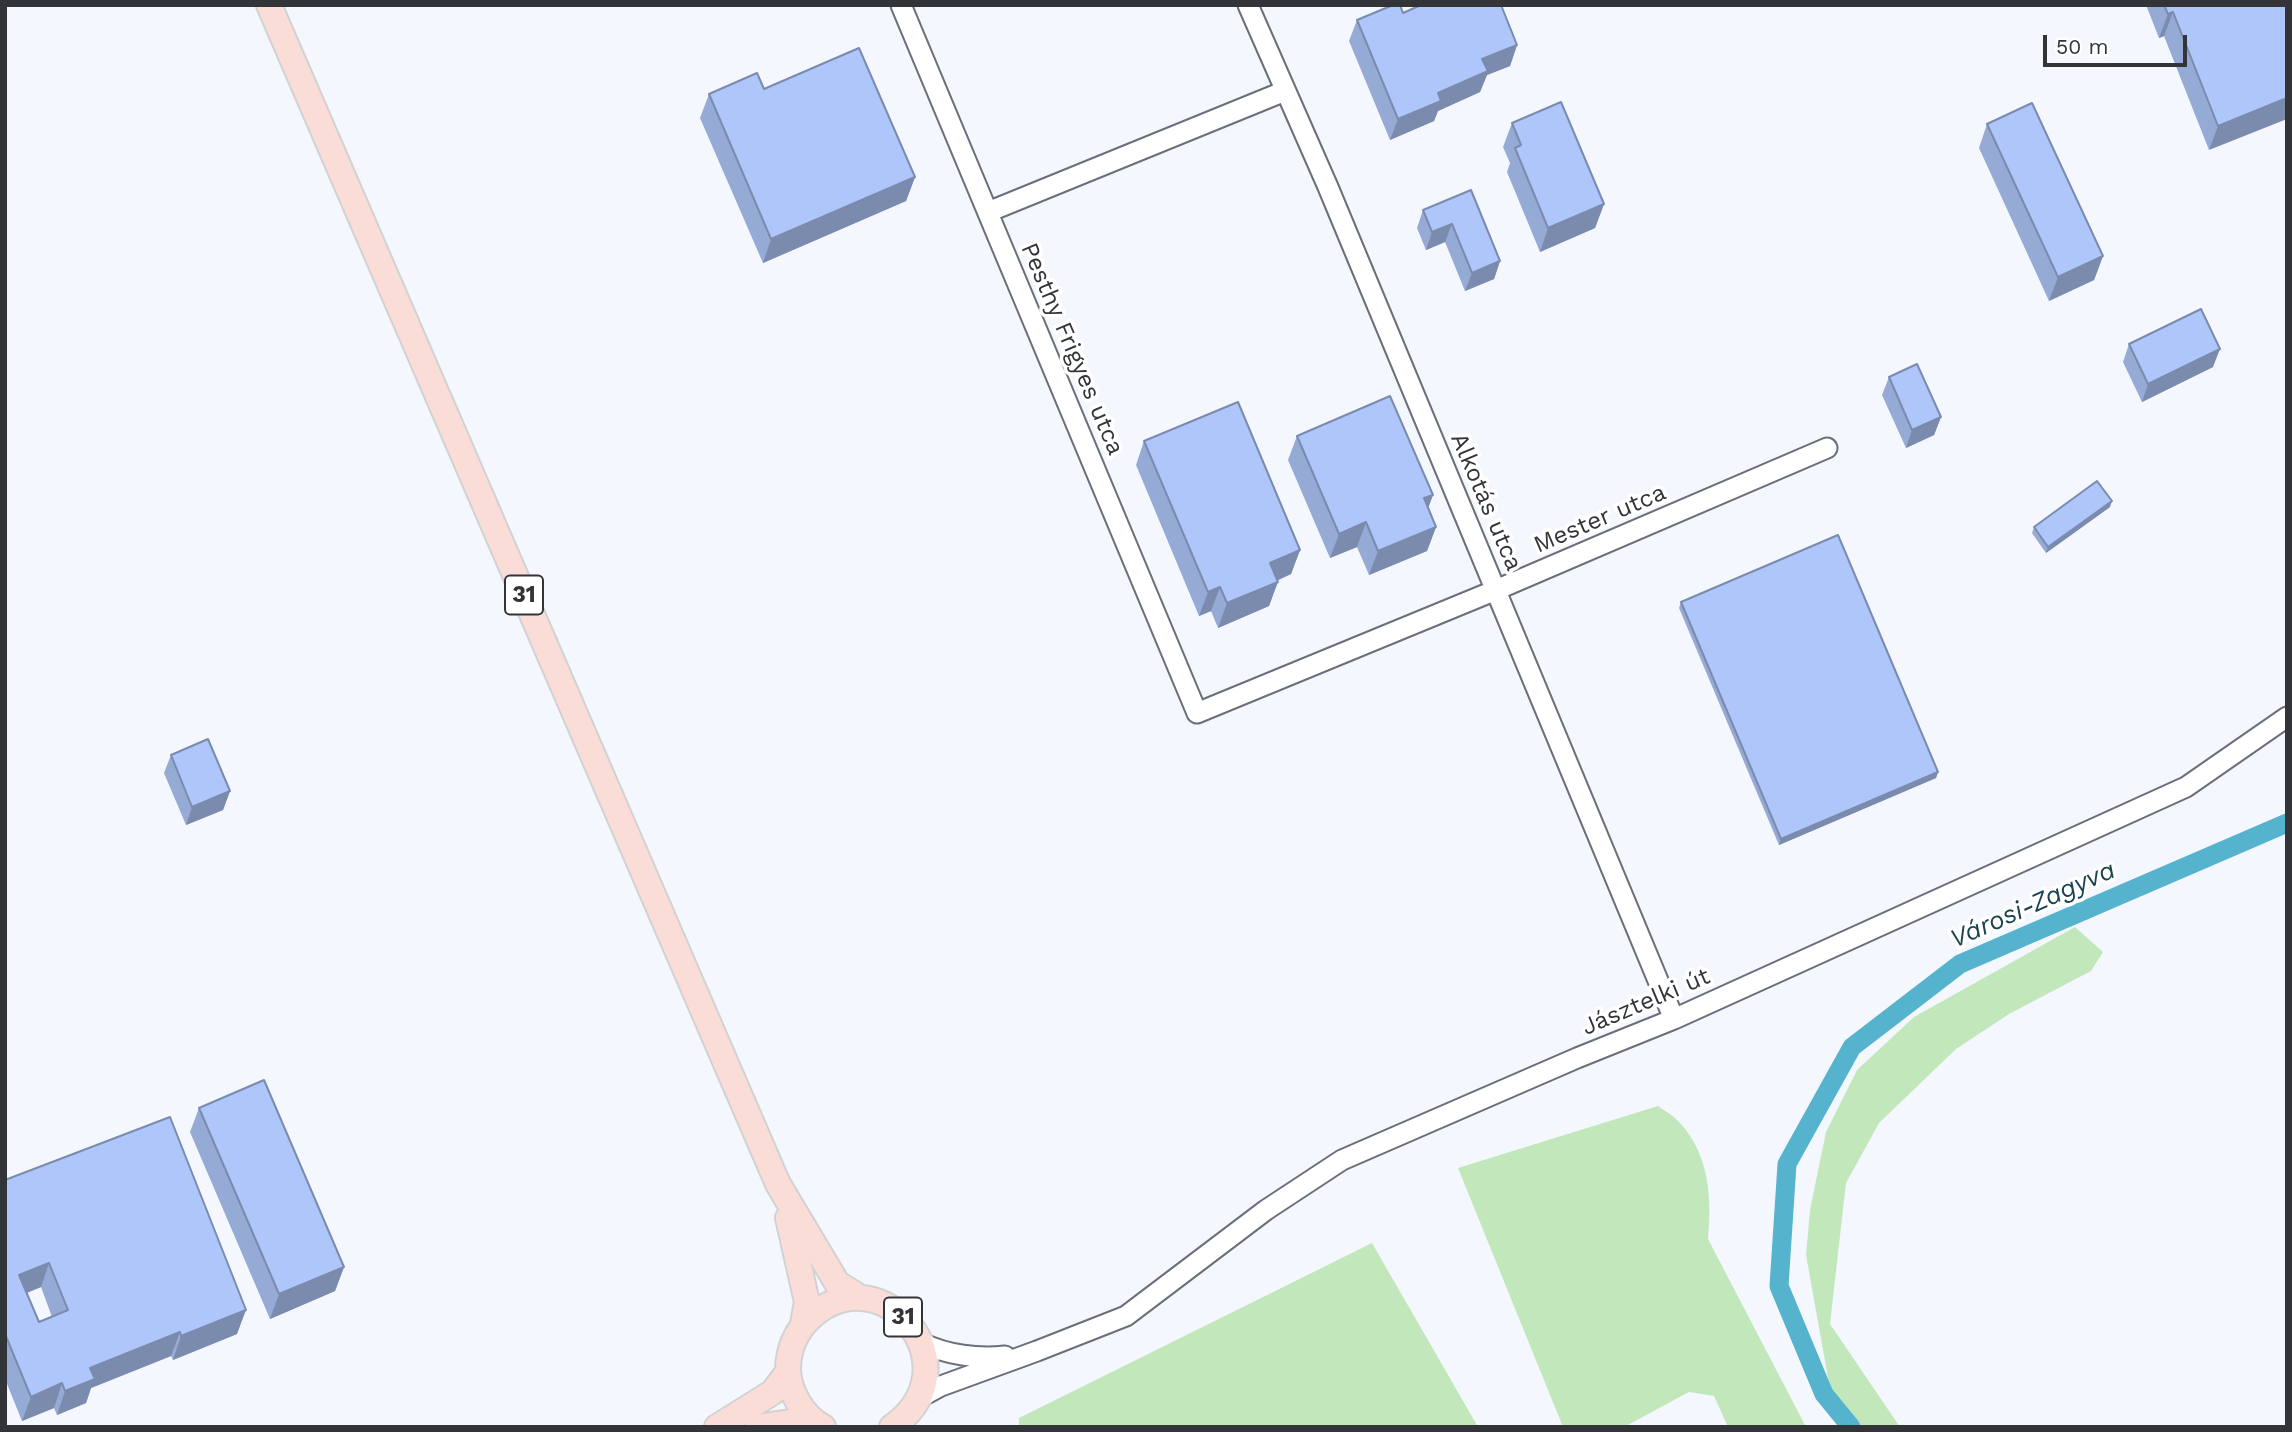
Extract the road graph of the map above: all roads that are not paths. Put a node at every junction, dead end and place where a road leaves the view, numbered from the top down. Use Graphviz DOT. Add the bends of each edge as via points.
graph roads {
  1 [pos="269,5"];
  2 [pos="901,5"];
  3 [pos="1248,5"];
  4 [pos="1285,91"];
  5 [pos="988,212"];
  6 [pos="1827,448"];
  7 [pos="1496,590"];
  8 [pos="1197,713"];
  9 [pos="2287,717"];
  10 [pos="1674,1019"];
  11 [pos="778,1184"];
  12 [pos="861,1298"];
  13 [pos="803,1324"];
  14 [pos="922,1343"];
  15 [pos="1037,1351"];
  16 [pos="788,1372"];
  17 [pos="919,1398"];
  18 [pos="900,1424"];
  19 [pos="820,1425"];
  20 [pos="716,1427"];
  21 [pos="757,1427"];
  1 -- 11 [label="main road, 31"];
  2 -- 5 [label="street, Pesthy Frigyes utca"];
  3 -- 4 [label="street, Alkotás utca"];
  4 -- 5 [label="street"];
  4 -- 7 [label="street, Alkotás utca"];
  5 -- 8 [label="street, Pesthy Frigyes utca"];
  6 -- 7 [label="street, Mester utca"];
  7 -- 8 [label="street, Mester utca"];
  7 -- 10 [label="street, Alkotás utca"];
  9 -- 10 [label="street, Jásztelki út" via="2186,787"];
  10 -- 15 [label="street, Jásztelki út" via="1342,1160 1266,1210 1126,1316"];
  11 -- 12 [label="main road, 31" via="836,1283"];
  11 -- 13 [label="main road, 31" via="807,1302"];
  12 -- 13 [label="main road, 31" via="819,1310"];
  12 -- 14 [label="main road, 31" via="897,1311"];
  13 -- 16 [label="main road, 31" via="794,1339"];
  14 -- 15 [label="street, Jásztelki út" via="938,1351 988,1358"];
  14 -- 17 [label="main road, 31" via="926,1362"];
  15 -- 17 [label="street, Jásztelki út"];
  16 -- 19 [label="main road, 31" via="802,1410"];
  16 -- 20 [label="main road" via="773,1392"];
  17 -- 18 [label="main road, 31"];
  19 -- 21 [label="main road" via="790,1422"];
}
